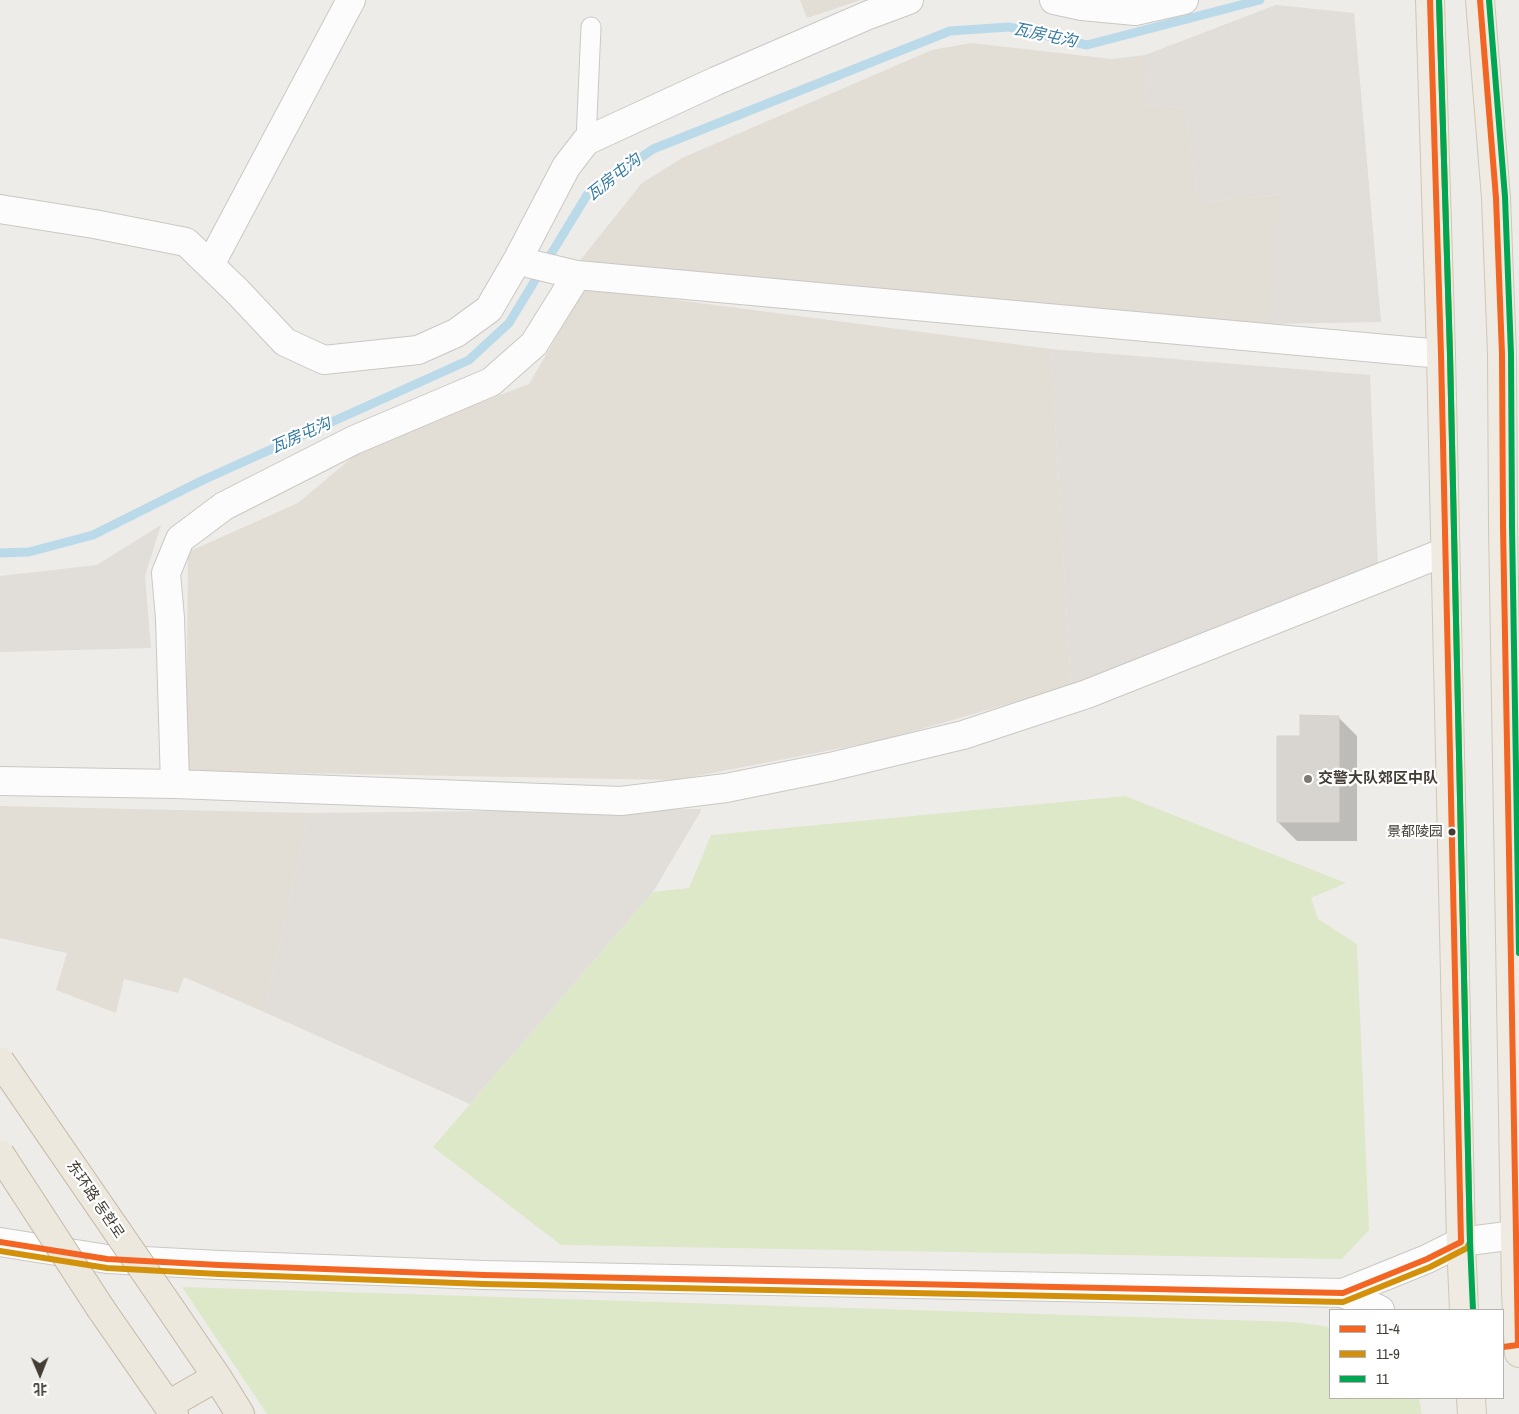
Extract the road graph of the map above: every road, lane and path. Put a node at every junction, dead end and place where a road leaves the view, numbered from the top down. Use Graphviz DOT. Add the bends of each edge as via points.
graph roads {
  1 [pos="350,0"];
  2 [pos="909,0"];
  3 [pos="1054,0"];
  4 [pos="1184,0"];
  5 [pos="1430,0"];
  6 [pos="1480,0"];
  7 [pos="591,27"];
  8 [pos="586,141"];
  9 [pos="0,209"];
  10 [pos="524,261"];
  11 [pos="210,265"];
  12 [pos="570,273"];
  13 [pos="1441,354"];
  14 [pos="1511,522"];
  15 [pos="1445,552"];
  16 [pos="0,781"];
  17 [pos="175,784"];
  18 [pos="0,1061"];
  19 [pos="0,1154"];
  20 [pos="1515,1235"];
  21 [pos="0,1242"];
  22 [pos="1460,1242"];
  23 [pos="1343,1293"];
  24 [pos="1378,1309"];
  25 [pos="1464,1309"];
  26 [pos="1518,1345"];
  27 [pos="1504,1347"];
  28 [pos="1519,1353"];
  29 [pos="217,1377"];
  30 [pos="1471,1399"];
  31 [pos="171,1409"];
  32 [pos="240,1414"];
  33 [pos="1472,1414"];
  1 -- 11 [label="street"];
  2 -- 8 [label="street" via="716,81"];
  3 -- 4 [label="street" via="1135,12"];
  5 -- 13 [label="main road"];
  6 -- 14 [label="main road" via="1496,208"];
  7 -- 8 [label="lane"];
  8 -- 10 [label="street" via="566,167"];
  9 -- 11 [label="street" via="186,242"];
  10 -- 11 [label="street" via="488,310 456,333 418,350 324,360 285,342"];
  10 -- 12 [label="street"];
  12 -- 13 [label="street"];
  12 -- 17 [label="street" via="534,344 491,382 346,445 224,506 180,539 166,573"];
  13 -- 15 [label="main road"];
  14 -- 20 [label="main road"];
  15 -- 17 [label="street" via="1088,694 963,735 726,788 621,800"];
  15 -- 22 [label="main road"];
  16 -- 17 [label="street"];
  18 -- 29 [label="highway, 东环路 동환로, bridge"];
  19 -- 31 [label="highway, bridge"];
  20 -- 22 [label="street"];
  20 -- 26 [label="main road"];
  21 -- 23 [label="street" via="107,1259 229,1266 484,1275"];
  22 -- 23 [label="street"];
  22 -- 25 [label="main road"];
  23 -- 24 [label="street"];
  26 -- 27 [label="street"];
  26 -- 28 [label="main road"];
  29 -- 31 [label="highway"];
  29 -- 32 [label="highway, 东环路 동환로"];
  30 -- 33 [label="main road"];
}
